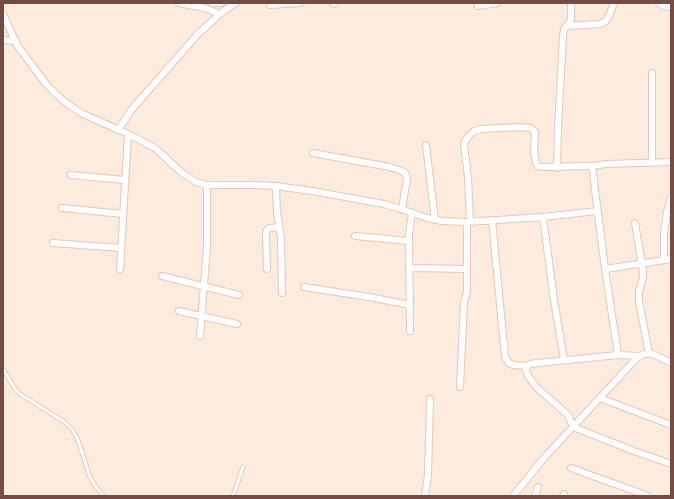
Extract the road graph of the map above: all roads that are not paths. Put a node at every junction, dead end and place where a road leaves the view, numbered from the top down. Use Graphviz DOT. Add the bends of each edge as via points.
graph roads {
  1 [pos="178,3"];
  2 [pos="212,3"];
  3 [pos="221,3"];
  4 [pos="236,3"];
  5 [pos="301,3"];
  6 [pos="497,3"];
  7 [pos="571,3"];
  8 [pos="614,3"];
  9 [pos="659,3"];
  10 [pos="280,4"];
  11 [pos="270,5"];
  12 [pos="208,6"];
  13 [pos="478,6"];
  14 [pos="671,7"];
  15 [pos="3,14"];
  16 [pos="220,14"];
  17 [pos="567,26"];
  18 [pos="3,40"];
  19 [pos="16,41"];
  20 [pos="652,73"];
  21 [pos="119,129"];
  22 [pos="128,134"];
  23 [pos="426,145"];
  24 [pos="313,153"];
  25 [pos="652,162"];
  26 [pos="671,162"];
  27 [pos="592,166"];
  28 [pos="557,168"];
  29 [pos="71,175"];
  30 [pos="125,180"];
  31 [pos="207,185"];
  32 [pos="276,186"];
  33 [pos="671,197"];
  34 [pos="62,208"];
  35 [pos="402,209"];
  36 [pos="597,211"];
  37 [pos="412,213"];
  38 [pos="123,214"];
  39 [pos="543,217"];
  40 [pos="435,220"];
  41 [pos="492,220"];
  42 [pos="469,222"];
  43 [pos="635,223"];
  44 [pos="279,227"];
  45 [pos="355,236"];
  46 [pos="409,241"];
  47 [pos="663,242"];
  48 [pos="52,243"];
  49 [pos="671,245"];
  50 [pos="121,248"];
  51 [pos="668,259"];
  52 [pos="641,263"];
  53 [pos="409,268"];
  54 [pos="120,269"];
  55 [pos="267,269"];
  56 [pos="467,269"];
  57 [pos="605,269"];
  58 [pos="162,276"];
  59 [pos="205,286"];
  60 [pos="304,287"];
  61 [pos="282,293"];
  62 [pos="239,295"];
  63 [pos="410,305"];
  64 [pos="178,311"];
  65 [pos="202,316"];
  66 [pos="237,324"];
  67 [pos="410,331"];
  68 [pos="200,336"];
  69 [pos="649,354"];
  70 [pos="618,356"];
  71 [pos="640,356"];
  72 [pos="564,360"];
  73 [pos="671,363"];
  74 [pos="527,366"];
  75 [pos="3,369"];
  76 [pos="460,387"];
  77 [pos="600,398"];
  78 [pos="430,399"];
  79 [pos="671,425"];
  80 [pos="573,427"];
  81 [pos="671,464"];
  82 [pos="243,467"];
  83 [pos="571,468"];
  84 [pos="538,487"];
  85 [pos="104,496"];
  86 [pos="233,496"];
  87 [pos="426,496"];
  88 [pos="514,496"];
  89 [pos="535,496"];
  90 [pos="648,496"];
  1 -- 12 [label="street"];
  2 -- 3 [label="street"];
  4 -- 16 [label="street"];
  5 -- 10 [label="street"];
  6 -- 13 [label="street"];
  7 -- 17 [label="street" via="571,20"];
  8 -- 17 [label="street" via="605,22"];
  9 -- 14 [label="street"];
  10 -- 11 [label="street"];
  12 -- 16 [label="street"];
  15 -- 19 [label="street"];
  16 -- 21 [label="street" via="198,34 144,94"];
  17 -- 28 [label="street" via="563,36"];
  18 -- 19 [label="street"];
  19 -- 21 [label="street" via="36,72 57,95 83,114"];
  20 -- 25 [label="street"];
  21 -- 22 [label="street"];
  22 -- 30 [label="street"];
  22 -- 31 [label="street" via="155,148 190,179"];
  23 -- 40 [label="street"];
  24 -- 35 [label="street" via="402,171 407,176"];
  25 -- 26 [label="street"];
  25 -- 27 [label="street"];
  27 -- 28 [label="street"];
  27 -- 36 [label="street"];
  28 -- 42 [label="street" via="544,168 536,163 535,132 531,128 481,129 474,132 464,145"];
  29 -- 30 [label="street"];
  30 -- 38 [label="street"];
  31 -- 32 [label="street"];
  31 -- 59 [label="street"];
  32 -- 35 [label="street"];
  32 -- 44 [label="street"];
  33 -- 47 [label="street"];
  34 -- 38 [label="street"];
  35 -- 37 [label="street"];
  36 -- 39 [label="street"];
  36 -- 57 [label="street"];
  37 -- 40 [label="street"];
  37 -- 46 [label="street"];
  38 -- 50 [label="street"];
  39 -- 41 [label="street"];
  39 -- 72 [label="street"];
  40 -- 42 [label="street"];
  41 -- 42 [label="street"];
  41 -- 74 [label="street" via="505,357 513,365"];
  42 -- 56 [label="street"];
  43 -- 52 [label="street"];
  44 -- 55 [label="street" via="267,230"];
  44 -- 61 [label="street"];
  45 -- 46 [label="street"];
  46 -- 53 [label="street"];
  47 -- 49 [label="street"];
  47 -- 51 [label="street"];
  48 -- 50 [label="street"];
  50 -- 54 [label="street"];
  51 -- 52 [label="street"];
  52 -- 57 [label="street"];
  52 -- 69 [label="street" via="643,277 639,301"];
  53 -- 56 [label="street"];
  53 -- 63 [label="street"];
  56 -- 76 [label="street"];
  57 -- 70 [label="street"];
  58 -- 59 [label="street"];
  59 -- 62 [label="street"];
  59 -- 65 [label="street"];
  60 -- 63 [label="street"];
  63 -- 67 [label="street"];
  64 -- 65 [label="street"];
  65 -- 66 [label="street"];
  65 -- 68 [label="street"];
  69 -- 71 [label="street"];
  69 -- 73 [label="street"];
  70 -- 71 [label="street"];
  70 -- 72 [label="street"];
  71 -- 77 [label="street"];
  72 -- 74 [label="street"];
  74 -- 80 [label="street" via="527,374 531,380 568,415"];
  75 -- 85 [label="lane" via="20,394 72,429 90,477"];
  77 -- 79 [label="street"];
  77 -- 80 [label="street"];
  78 -- 87 [label="street"];
  80 -- 81 [label="street"];
  80 -- 88 [label="street"];
  82 -- 86 [label="lane"];
  83 -- 90 [label="street"];
  84 -- 89 [label="street"];
}
